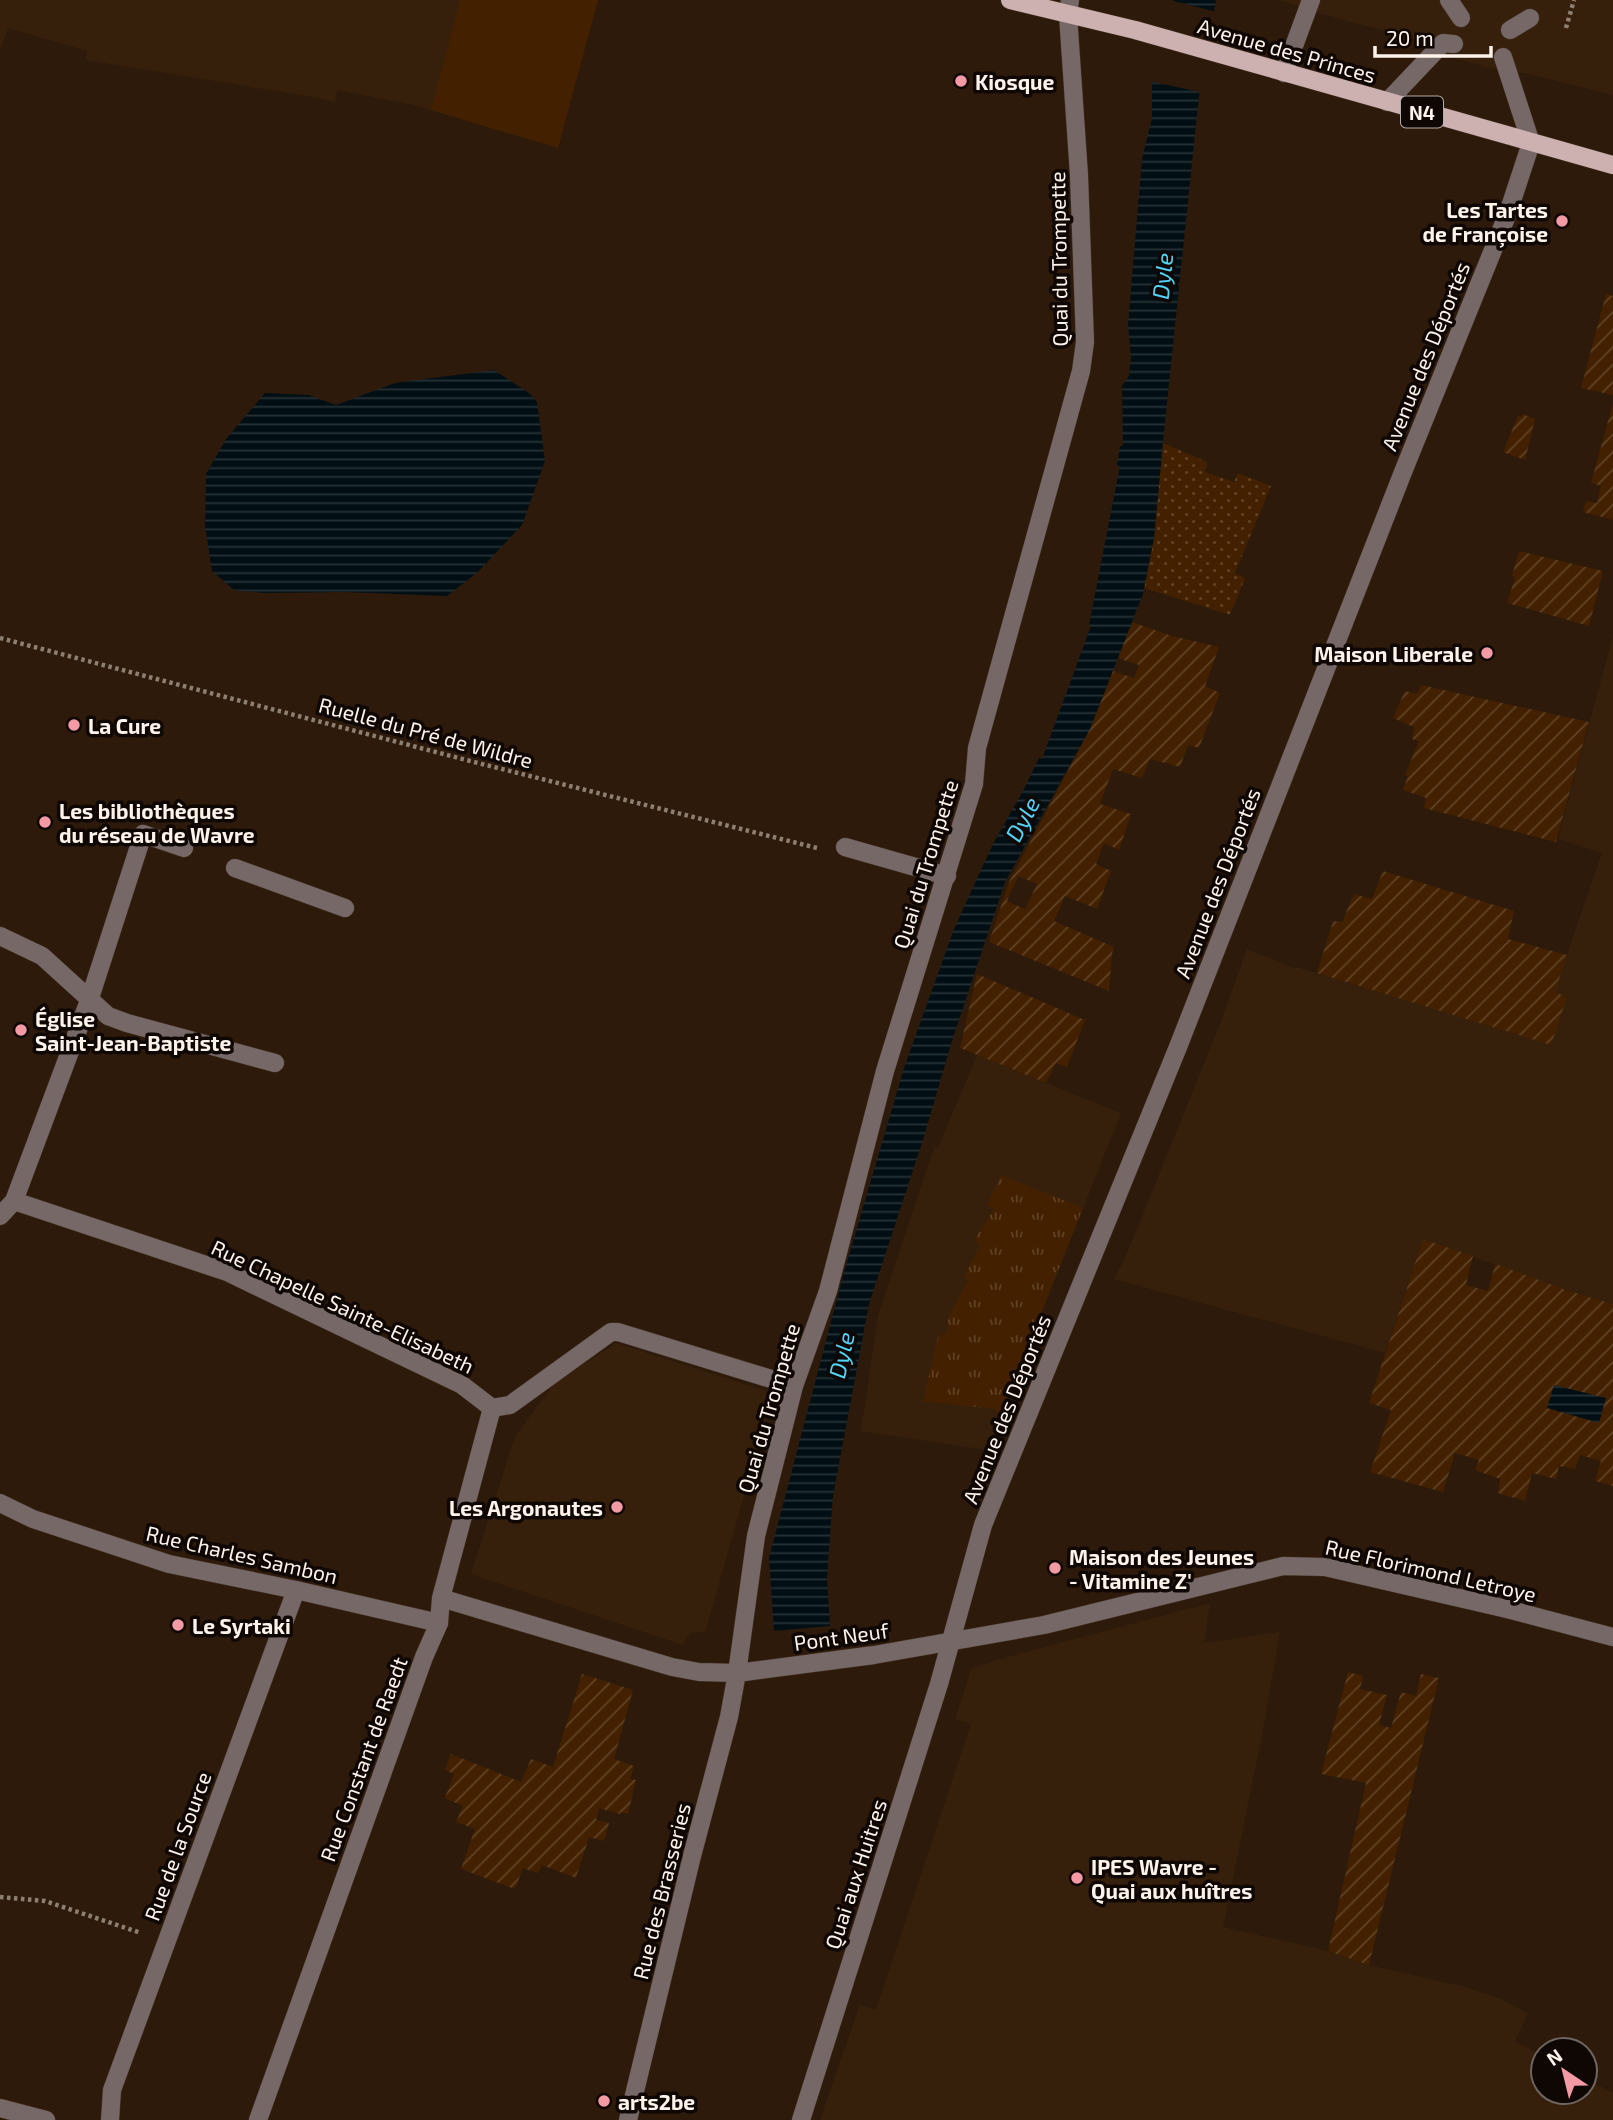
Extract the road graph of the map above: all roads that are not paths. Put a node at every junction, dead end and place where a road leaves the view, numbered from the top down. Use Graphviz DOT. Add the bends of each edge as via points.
graph roads {
  1 [pos="1010,0"];
  2 [pos="1311,0"];
  3 [pos="1449,0"];
  4 [pos="1066,5"];
  5 [pos="1461,18"];
  6 [pos="1530,18"];
  7 [pos="1510,30"];
  8 [pos="1454,44"];
  9 [pos="1503,57"];
  10 [pos="1284,72"];
  11 [pos="1387,102"];
  12 [pos="1531,143"];
  13 [pos="1613,165"];
  14 [pos="845,846"];
  15 [pos="184,848"];
  16 [pos="235,868"];
  17 [pos="947,876"];
  18 [pos="345,908"];
  19 [pos="0,936"];
  20 [pos="90,998"];
  21 [pos="275,1063"];
  22 [pos="13,1200"];
  23 [pos="0,1216"];
  24 [pos="794,1386"];
  25 [pos="492,1408"];
  26 [pos="0,1503"];
  27 [pos="296,1590"];
  28 [pos="441,1598"];
  29 [pos="439,1623"];
  30 [pos="1613,1637"];
  31 [pos="951,1642"];
  32 [pos="737,1673"];
  33 [pos="0,2108"];
  34 [pos="46,2120"];
  35 [pos="110,2120"];
  36 [pos="258,2120"];
  37 [pos="628,2120"];
  38 [pos="801,2120"];
  1 -- 4 [label="main road, N4"];
  2 -- 10 [label="street"];
  3 -- 5 [label="street"];
  4 -- 10 [label="main road, Avenue des Princes / N4" via="1135,30"];
  4 -- 17 [label="street, Quai du Trompette" via="1085,342"];
  6 -- 7 [label="street"];
  8 -- 11 [label="street" via="1443,43"];
  9 -- 12 [label="street"];
  10 -- 11 [label="main road, Avenue des Princes / N4"];
  11 -- 12 [label="main road, Avenue des Princes / N4"];
  12 -- 13 [label="main road, Avenue des Princes / N4"];
  12 -- 31 [label="street, Avenue des Déportés" via="1508,213 1178,1047 983,1525"];
  14 -- 17 [label="street"];
  15 -- 20 [label="street" via="143,834"];
  16 -- 18 [label="street"];
  17 -- 24 [label="street, Quai du Trompette" via="885,1071 828,1291"];
  19 -- 20 [label="street" via="42,956"];
  20 -- 21 [label="street" via="108,1016 127,1023"];
  20 -- 22 [label="street"];
  22 -- 23 [label="street"];
  22 -- 25 [label="street, Rue Chapelle Sainte-Elisabeth" via="227,1272 462,1385"];
  24 -- 25 [label="street" via="611,1332 510,1405"];
  24 -- 32 [label="street, Quai du Trompette" via="756,1536"];
  25 -- 28 [label="street, Rue Constant de Raedt"];
  26 -- 27 [label="street, Rue Charles Sambon" via="33,1519 169,1564"];
  27 -- 29 [label="street, Rue Charles Sambon"];
  27 -- 35 [label="street, Rue de la Source" via="112,2090"];
  28 -- 29 [label="street, Rue Constant de Raedt"];
  28 -- 32 [label="street" via="672,1667"];
  29 -- 36 [label="street, Rue Constant de Raedt"];
  30 -- 31 [label="street, Rue Florimond Letroye" via="1325,1567 1283,1566 1044,1625"];
  31 -- 32 [label="street, Pont Neuf"];
  31 -- 38 [label="street, Quai aux Huitres"];
  32 -- 37 [label="street, Rue des Brasseries"];
  33 -- 34 [label="street"];
}
